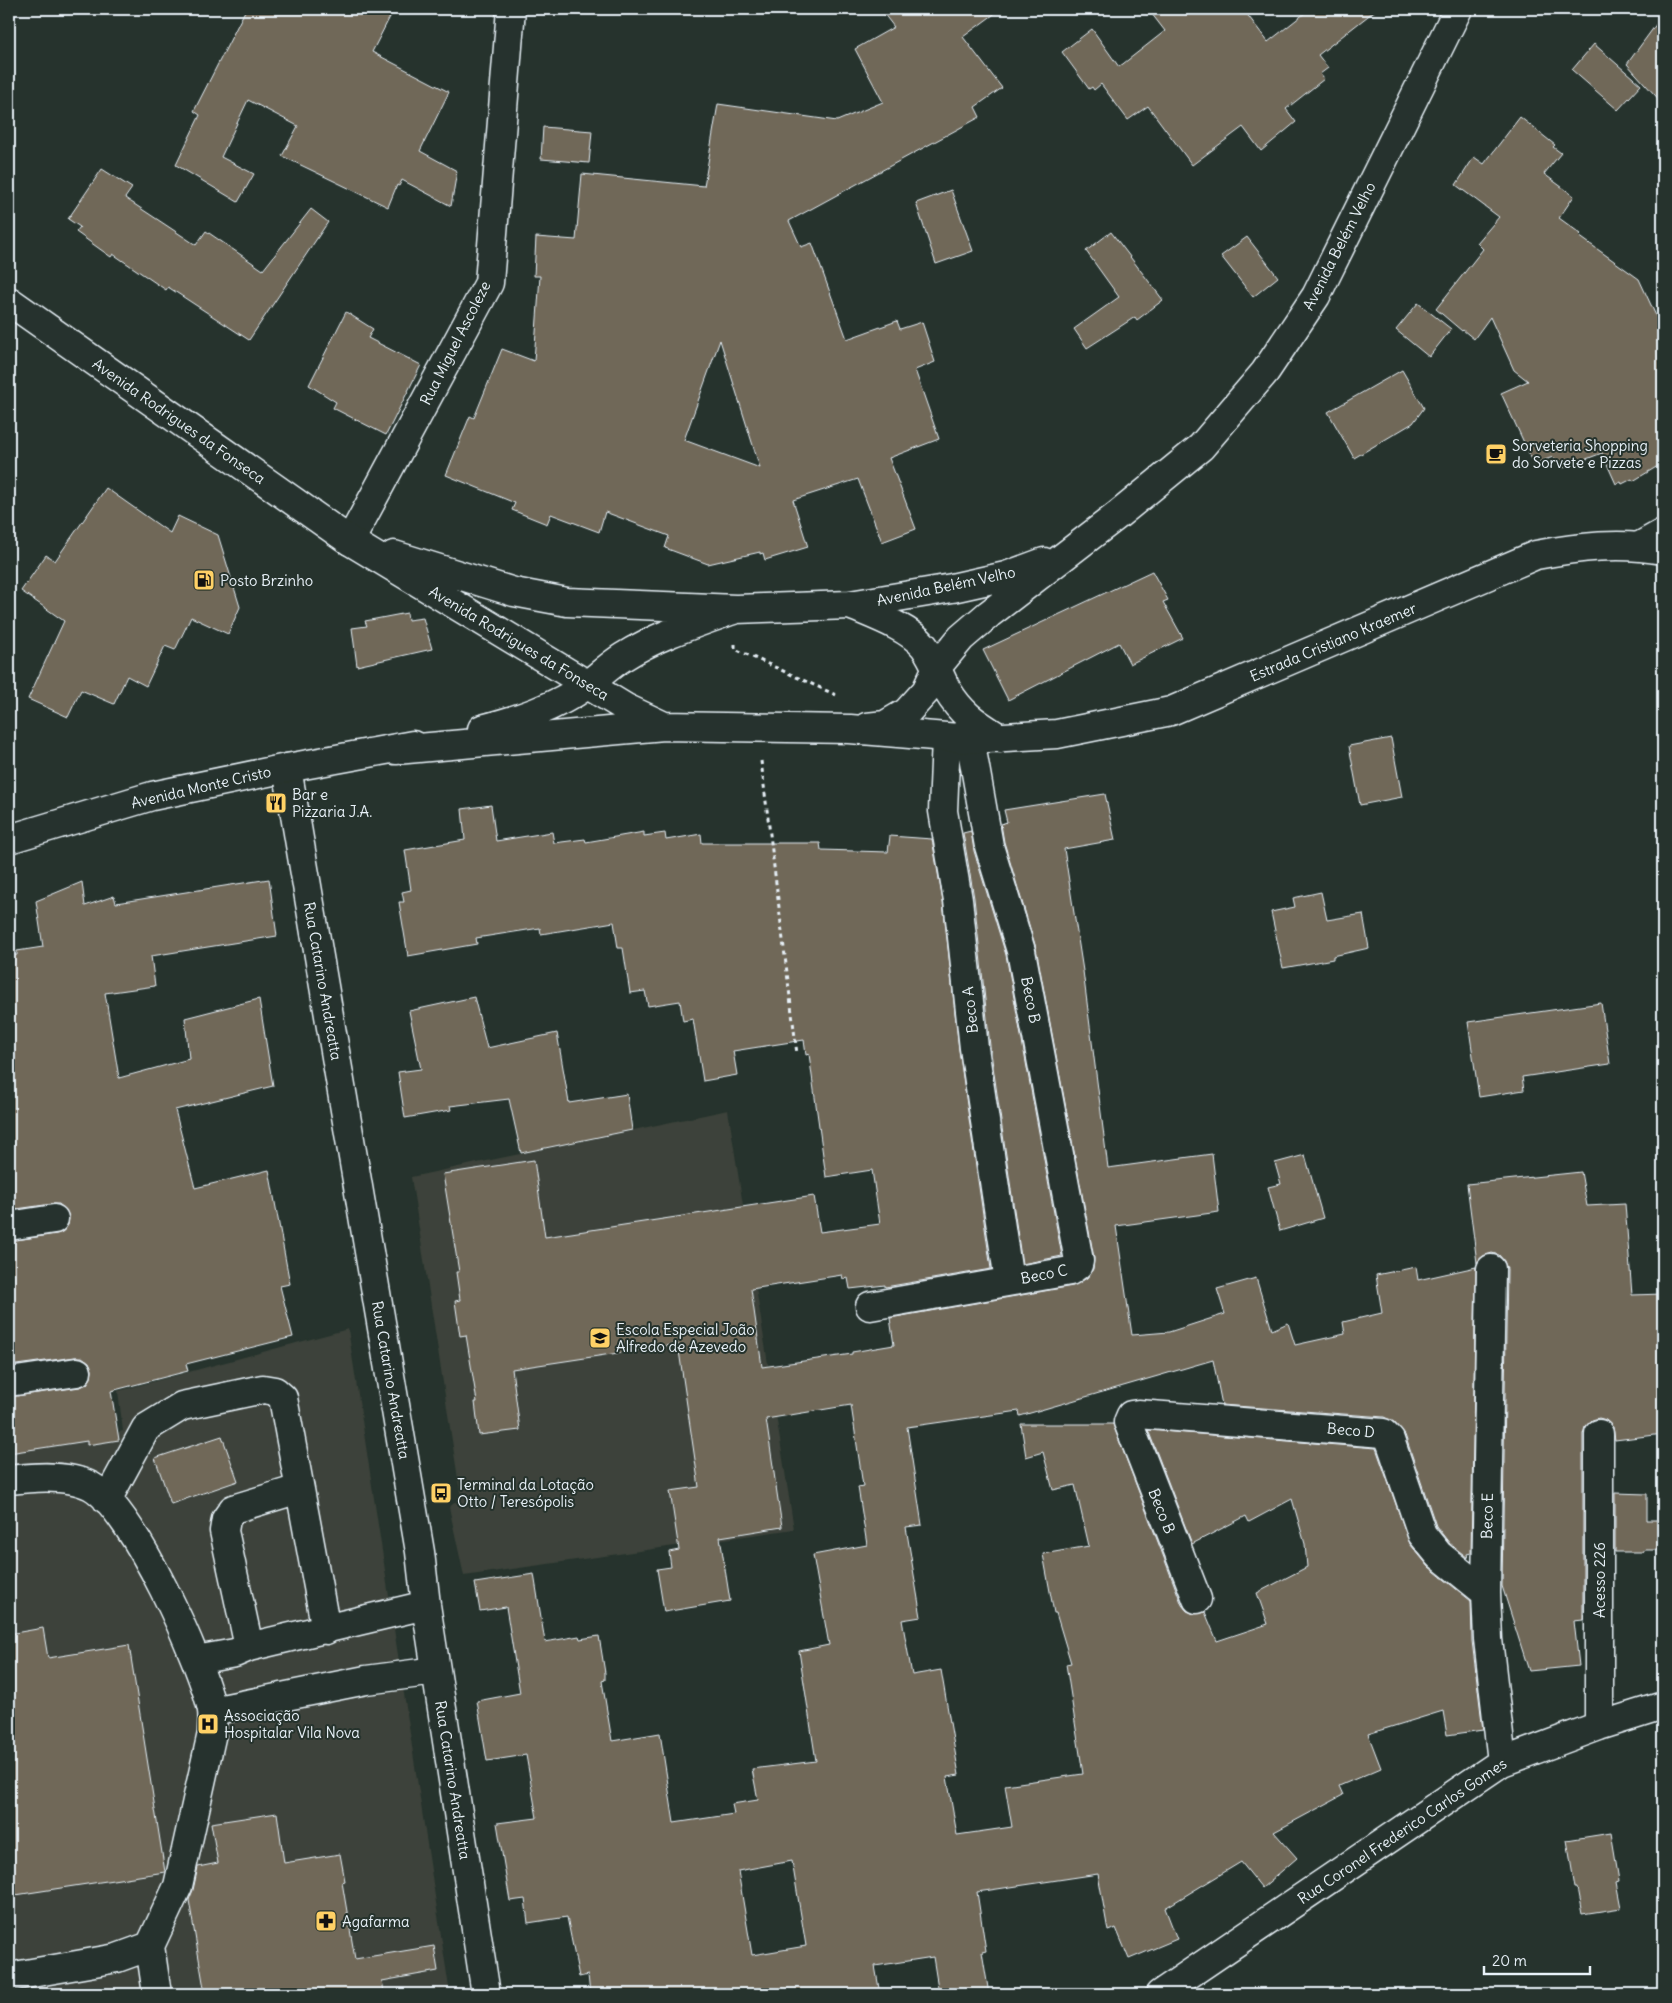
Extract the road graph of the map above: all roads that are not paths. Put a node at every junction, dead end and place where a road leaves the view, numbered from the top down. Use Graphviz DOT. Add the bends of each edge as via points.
graph roads {
  1 [pos="511,9"];
  2 [pos="1458,9"];
  3 [pos="9,300"];
  4 [pos="350,541"];
  5 [pos="1656,543"];
  6 [pos="1069,554"];
  7 [pos="850,606"];
  8 [pos="736,609"];
  9 [pos="937,668"];
  10 [pos="589,684"];
  11 [pos="664,726"];
  12 [pos="850,729"];
  13 [pos="1000,738"];
  14 [pos="958,739"];
  15 [pos="396,750"];
  16 [pos="287,768"];
  17 [pos="9,839"];
  18 [pos="54,1219"];
  19 [pos="9,1226"];
  20 [pos="1078,1265"];
  21 [pos="1491,1269"];
  22 [pos="1008,1281"];
  23 [pos="870,1306"];
  24 [pos="77,1372"];
  25 [pos="9,1382"];
  26 [pos="1128,1422"];
  27 [pos="1599,1434"];
  28 [pos="9,1480"];
  29 [pos="299,1488"];
  30 [pos="107,1500"];
  31 [pos="1486,1593"];
  32 [pos="1197,1599"];
  33 [pos="426,1605"];
  34 [pos="326,1630"];
  35 [pos="249,1647"];
  36 [pos="196,1660"];
  37 [pos="436,1671"];
  38 [pos="1663,1706"];
  39 [pos="212,1711"];
  40 [pos="1599,1726"];
  41 [pos="1502,1762"];
  42 [pos="150,1946"];
  43 [pos="9,1977"];
  44 [pos="157,1994"];
  45 [pos="486,1994"];
  46 [pos="1160,1994"];
  1 -- 4 [label="main road, Rua Miguel Ascoleze" via="489,283"];
  2 -- 6 [label="main road, Avenida Belém Velho" via="1316,296 1265,372 1202,447"];
  3 -- 4 [label="main road, Avenida Rodrigues da Fonseca"];
  4 -- 8 [label="main road, Avenida Rodrigues da Fonseca" via="514,592 558,600"];
  4 -- 10 [label="main road, Avenida Rodrigues da Fonseca"];
  5 -- 13 [label="main road, Estrada Cristiano Kraemer" via="1574,548 1536,555 1171,711 1057,734"];
  6 -- 7 [label="main road, Avenida Belém Velho" via="1006,576"];
  6 -- 9 [label="main road, Avenida Belém Velho" via="961,638"];
  7 -- 8 [label="main road, Avenida Rodrigues da Fonseca"];
  7 -- 9 [label="main road" via="894,624 923,645"];
  8 -- 10 [label="main road, Avenida Monte Cristo" via="651,642 622,657"];
  9 -- 12 [label="main road, Avenida Belém Velho" via="926,691 907,712 885,725"];
  9 -- 13 [label="main road" via="947,690 966,717"];
  10 -- 11 [label="main road, Avenida Rodrigues da Fonseca" via="626,708"];
  10 -- 15 [label="main road, Avenida Monte Cristo" via="560,702 520,719"];
  11 -- 12 [label="main road, Avenida Monte Cristo"];
  11 -- 15 [label="main road, Avenida Monte Cristo"];
  12 -- 14 [label="main road, Estrada Cristiano Kraemer"];
  13 -- 14 [label="main road, Estrada Cristiano Kraemer"];
  14 -- 20 [label="main road, Beco B" via="1021,951 1079,1256"];
  14 -- 22 [label="main road, Beco A" via="943,812 958,900 974,1048"];
  15 -- 16 [label="main road, Avenida Monte Cristo"];
  16 -- 17 [label="main road, Avenida Monte Cristo" via="152,796"];
  16 -- 33 [label="main road, Rua Catarino Andreatta" via="420,1552"];
  18 -- 19 [label="main road"];
  20 -- 22 [label="main road, Beco C" via="1070,1271"];
  21 -- 31 [label="main road, Beco E"];
  22 -- 23 [label="main road"];
  24 -- 25 [label="main road"];
  26 -- 31 [label="main road, Beco D" via="1131,1415 1138,1414 1383,1433 1390,1440 1422,1534 1439,1555"];
  26 -- 32 [label="main road, Beco B"];
  27 -- 40 [label="main road, Acesso 226"];
  28 -- 30 [label="main road" via="72,1478 92,1486"];
  29 -- 30 [label="main road" via="283,1398 275,1391 263,1389 182,1406 146,1428"];
  29 -- 34 [label="main road"];
  29 -- 35 [label="main road" via="233,1509 226,1519 224,1531"];
  30 -- 36 [label="main road" via="136,1538"];
  31 -- 41 [label="main road, Beco E"];
  33 -- 34 [label="main road"];
  33 -- 37 [label="main road, Rua Catarino Andreatta"];
  34 -- 35 [label="main road"];
  35 -- 36 [label="main road"];
  36 -- 39 [label="main road"];
  37 -- 39 [label="main road" via="366,1680"];
  37 -- 45 [label="main road, Rua Catarino Andreatta"];
  38 -- 40 [label="main road, Rua Coronel Frederico Carlos Gomes"];
  39 -- 42 [label="main road" via="209,1750 178,1886"];
  40 -- 41 [label="main road, Rua Coronel Frederico Carlos Gomes"];
  41 -- 46 [label="main road, Rua Coronel Frederico Carlos Gomes"];
  42 -- 43 [label="main road" via="117,1958"];
  42 -- 44 [label="main road"];
}
